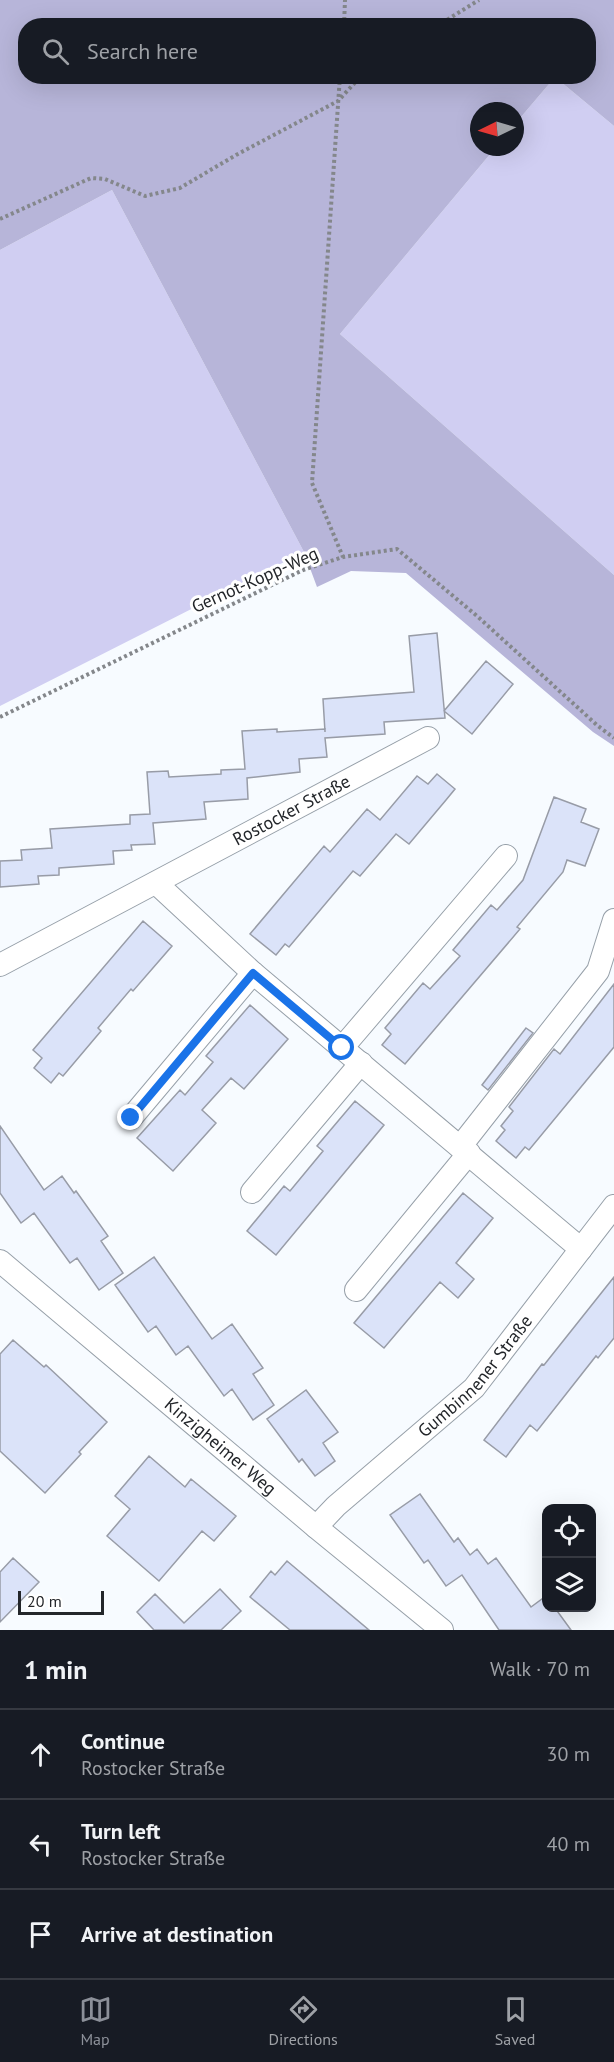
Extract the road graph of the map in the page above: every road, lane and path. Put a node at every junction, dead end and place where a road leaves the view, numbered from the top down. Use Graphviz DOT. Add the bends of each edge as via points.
graph roads {
  1 [pos="345,0"];
  2 [pos="478,0"];
  3 [pos="344,18"];
  4 [pos="450,18"];
  5 [pos="339,84"];
  6 [pos="354,84"];
  7 [pos="338,101"];
  8 [pos="0,219"];
  9 [pos="343,556"];
  10 [pos="0,717"];
  11 [pos="428,738"];
  12 [pos="614,738"];
  13 [pos="507,856"];
  14 [pos="156,883"];
  15 [pos="614,920"];
  16 [pos="0,964"];
  17 [pos="253,973"];
  18 [pos="342,1048"];
  19 [pos="362,1063"];
  20 [pos="131,1118"];
  21 [pos="464,1150"];
  22 [pos="252,1192"];
  23 [pos="614,1206"];
  24 [pos="581,1249"];
  25 [pos="0,1260"];
  26 [pos="356,1290"];
  27 [pos="316,1527"];
  28 [pos="442,1630"];
  1 -- 3 [label="path"];
  2 -- 4 [label="path"];
  5 -- 7 [label="path"];
  6 -- 7 [label="path"];
  7 -- 8 [label="path" via="180,188 145,196 105,179 91,178"];
  7 -- 9 [label="path" via="312,483"];
  9 -- 10 [label="path, Gernot-Kopp-Weg" via="303,570"];
  9 -- 12 [label="path, Gernot-Kopp-Weg" via="397,549"];
  11 -- 14 [label="street, Rostocker Straße"];
  13 -- 18 [label="street"];
  14 -- 16 [label="street, Rostocker Straße"];
  14 -- 17 [label="street"];
  15 -- 21 [label="street" via="598,970"];
  17 -- 18 [label="street"];
  17 -- 20 [label="street"];
  18 -- 19 [label="street"];
  19 -- 21 [label="street"];
  19 -- 22 [label="street"];
  21 -- 24 [label="street"];
  21 -- 26 [label="street"];
  23 -- 24 [label="street, Gumbinnener Straße"];
  24 -- 27 [label="street, Gumbinnener Straße" via="474,1388"];
  25 -- 27 [label="street, Kinzigheimer Weg"];
  27 -- 28 [label="street, Kinzigheimer Weg"];
}
